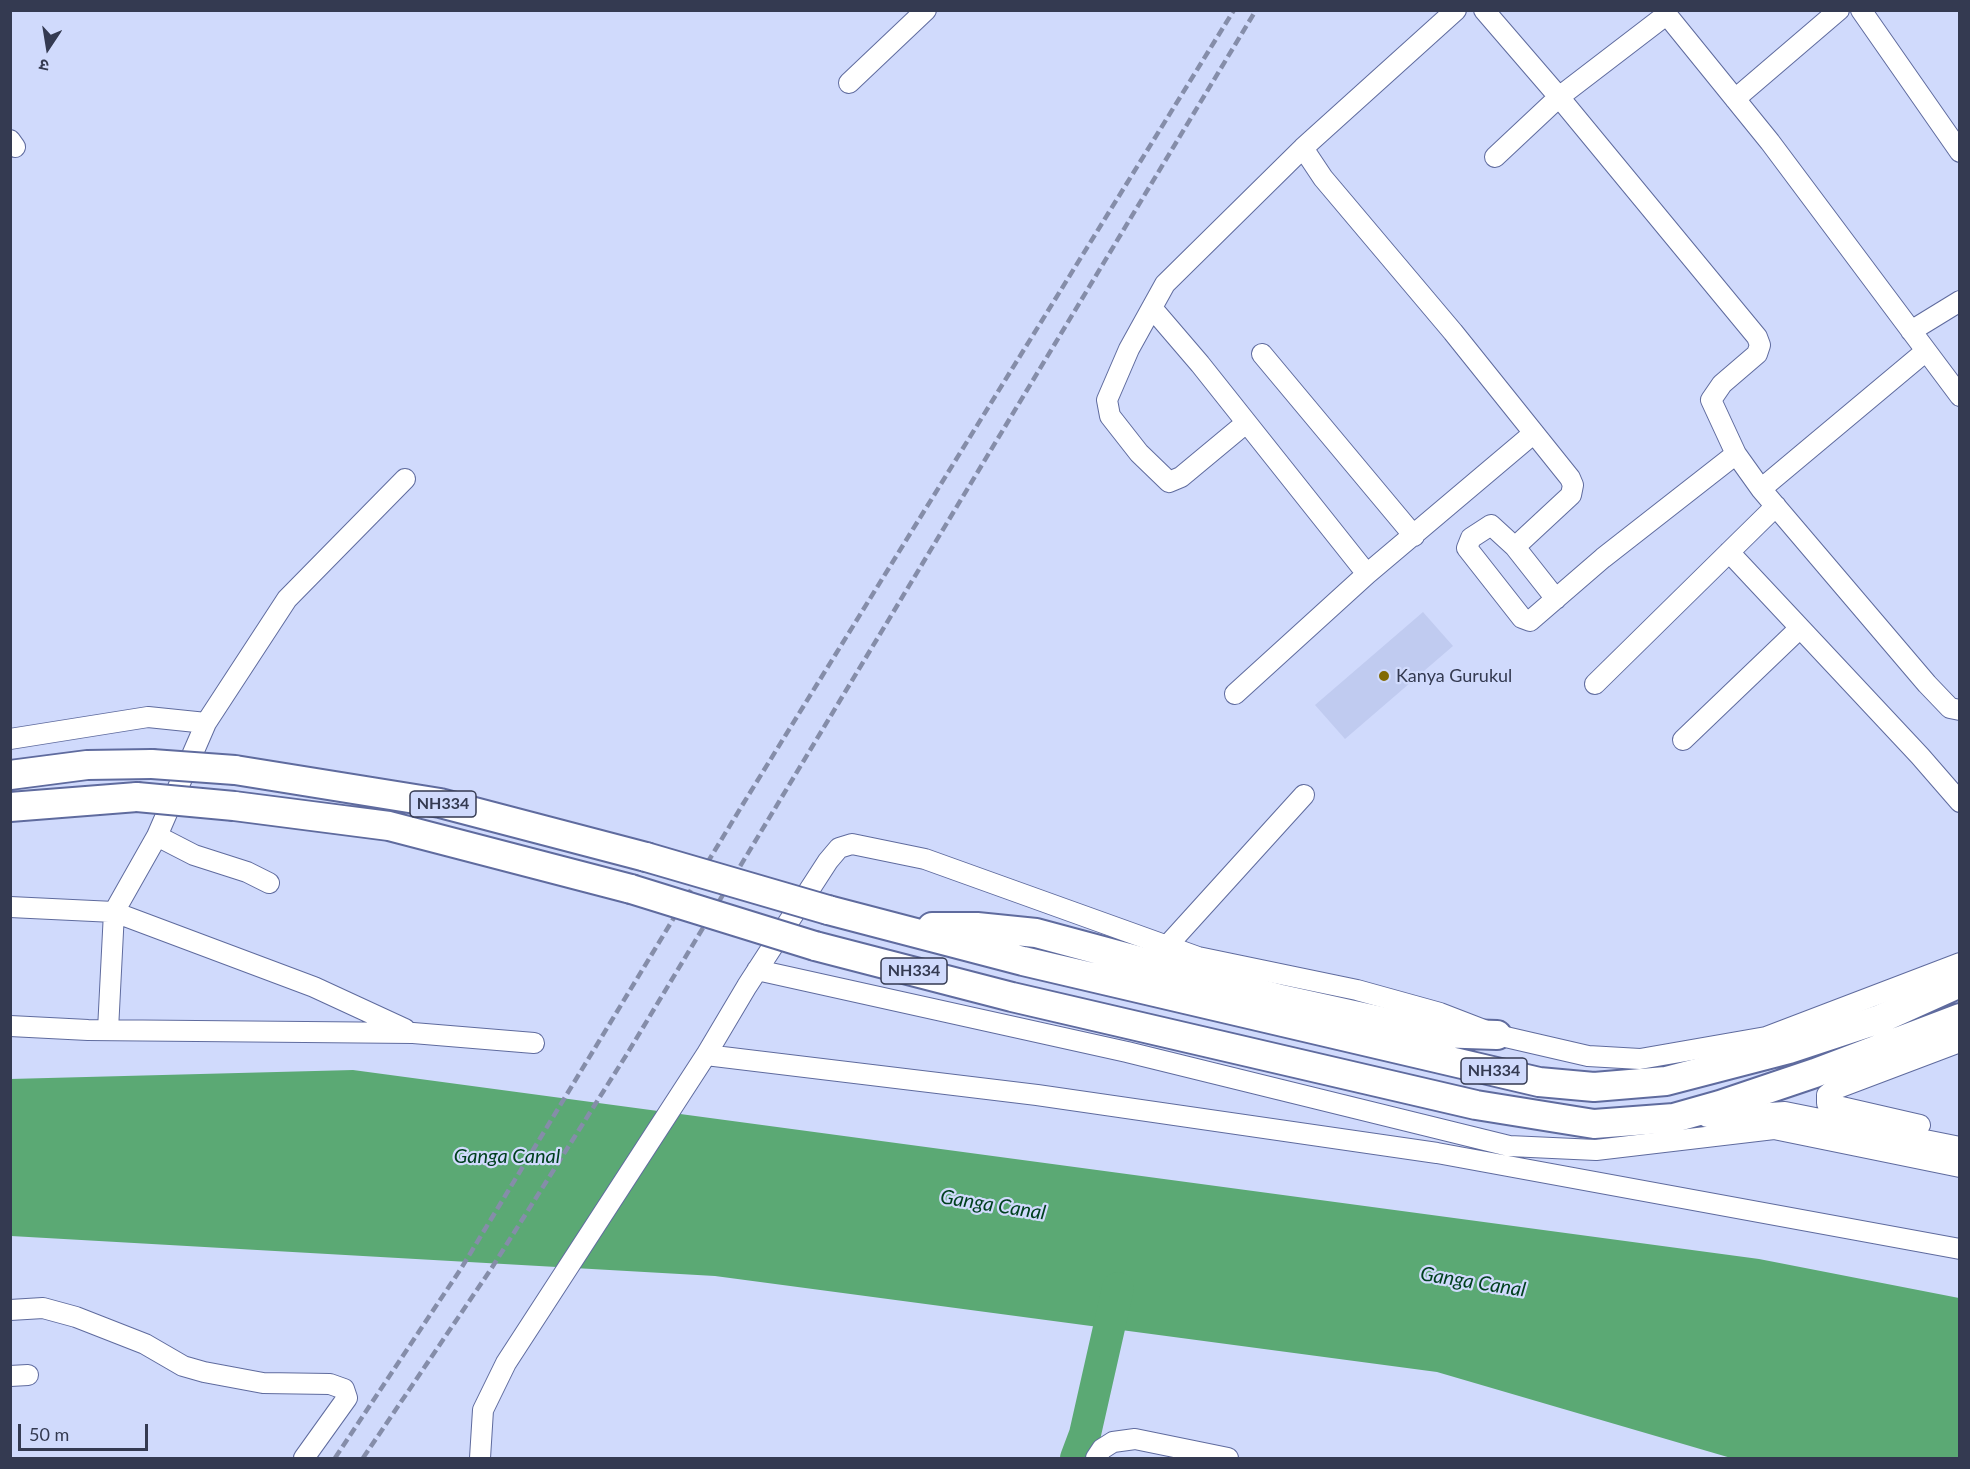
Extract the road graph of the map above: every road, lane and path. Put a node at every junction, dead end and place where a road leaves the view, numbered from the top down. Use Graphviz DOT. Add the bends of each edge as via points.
graph roads {
  1 [pos="926,10"];
  2 [pos="1456,10"];
  3 [pos="1484,10"];
  4 [pos="1839,10"];
  5 [pos="1861,10"];
  6 [pos="1664,13"];
  7 [pos="849,83"];
  8 [pos="1559,97"];
  9 [pos="1735,99"];
  10 [pos="1303,148"];
  11 [pos="1959,152"];
  12 [pos="1495,157"];
  13 [pos="1959,301"];
  14 [pos="1152,308"];
  15 [pos="1911,332"];
  16 [pos="1926,351"];
  17 [pos="1262,354"];
  18 [pos="1959,396"];
  19 [pos="1245,423"];
  20 [pos="1534,433"];
  21 [pos="1736,454"];
  22 [pos="405,479"];
  23 [pos="1761,489"];
  24 [pos="1776,506"];
  25 [pos="1414,536"];
  26 [pos="1515,547"];
  27 [pos="1729,552"];
  28 [pos="1367,574"];
  29 [pos="1556,599"];
  30 [pos="1800,628"];
  31 [pos="1595,684"];
  32 [pos="1235,694"];
  33 [pos="1959,710"];
  34 [pos="206,723"];
  35 [pos="10,739"];
  36 [pos="1683,740"];
  37 [pos="10,775"];
  38 [pos="1304,795"];
  39 [pos="1959,802"];
  40 [pos="10,807"];
  41 [pos="157,836"];
  42 [pos="269,883"];
  43 [pos="10,907"];
  44 [pos="114,912"];
  45 [pos="893,927"];
  46 [pos="1167,946"];
  47 [pos="1959,963"];
  48 [pos="757,970"];
  49 [pos="1959,983"];
  50 [pos="1959,1017"];
  51 [pos="10,1026"];
  52 [pos="108,1030"];
  53 [pos="413,1033"];
  54 [pos="1497,1035"];
  55 [pos="1959,1042"];
  56 [pos="534,1043"];
  57 [pos="701,1062"];
  58 [pos="1674,1118"];
  59 [pos="1959,1134"];
  60 [pos="1959,1147"];
  61 [pos="1959,1167"];
  62 [pos="1959,1249"];
  63 [pos="10,1310"];
  64 [pos="304,1458"];
  65 [pos="480,1458"];
  66 [pos="1096,1458"];
  67 [pos="1228,1458"];
  1 -- 7 [label="street"];
  2 -- 10 [label="street"];
  3 -- 8 [label="street"];
  4 -- 9 [label="street"];
  5 -- 11 [label="street"];
  6 -- 8 [label="street"];
  6 -- 9 [label="street"];
  8 -- 12 [label="street"];
  8 -- 21 [label="street" via="1757,337 1757,354 1722,384 1711,400"];
  9 -- 15 [label="street"];
  10 -- 14 [label="street" via="1166,284"];
  10 -- 20 [label="street" via="1323,178"];
  13 -- 15 [label="street"];
  14 -- 19 [label="street"];
  14 -- 19 [label="street" via="1107,400 1110,416 1164,479 1175,481"];
  15 -- 16 [label="street"];
  16 -- 18 [label="street"];
  16 -- 23 [label="street"];
  17 -- 25 [label="street"];
  19 -- 28 [label="street"];
  20 -- 25 [label="street"];
  20 -- 26 [label="street" via="1573,485 1571,495"];
  21 -- 23 [label="street"];
  21 -- 29 [label="street"];
  22 -- 34 [label="street" via="287,599"];
  23 -- 24 [label="street"];
  24 -- 27 [label="street"];
  24 -- 33 [label="street" via="1927,684 1950,708"];
  25 -- 28 [label="street"];
  26 -- 29 [label="street"];
  26 -- 29 [label="street" via="1491,525 1467,545 1524,620 1534,620"];
  27 -- 30 [label="street"];
  27 -- 31 [label="street"];
  28 -- 32 [label="street"];
  30 -- 36 [label="street"];
  30 -- 39 [label="street"];
  34 -- 35 [label="street" via="148,717"];
  34 -- 41 [label="street"];
  37 -- 45 [label="highway, NH334, bridge" via="87,765 152,764 236,770 440,804"];
  38 -- 46 [label="street"];
  40 -- 58 [label="highway, NH334, bridge" via="138,796 389,826 631,889 815,946 1012,997 1476,1105 1594,1124"];
  41 -- 42 [label="street" via="194,855"];
  41 -- 44 [label="street"];
  43 -- 44 [label="street"];
  44 -- 52 [label="street"];
  44 -- 53 [label="street" via="314,987"];
  45 -- 49 [label="highway, NH334" via="1539,1082 1594,1087 1666,1081 1789,1049 1880,1019"];
  45 -- 54 [label="highway" via="977,927 1036,933 1281,999 1436,1033"];
  46 -- 48 [label="street" via="926,859 852,844 839,848 828,861"];
  46 -- 54 [label="street" via="1198,957 1357,990 1440,1013"];
  47 -- 54 [label="street" via="1766,1037 1699,1050 1640,1059 1588,1056"];
  48 -- 57 [label="street"];
  48 -- 61 [label="street" via="1126,1052 1509,1146 1596,1150 1774,1129"];
  50 -- 58 [label="highway, NH334" via="1771,1089"];
  51 -- 52 [label="street"];
  52 -- 53 [label="street"];
  53 -- 56 [label="street"];
  55 -- 59 [label="street" via="1827,1095 1827,1102 1833,1105"];
  57 -- 62 [label="street" via="1037,1095 1437,1153"];
  57 -- 65 [label="street" via="506,1363 483,1410"];
  58 -- 60 [label="street" via="1785,1112"];
  63 -- 64 [label="street" via="43,1308 76,1317 204,1372 263,1383 330,1384 346,1390 347,1398"];
  66 -- 67 [label="street" via="1113,1442 1135,1439"];
}
